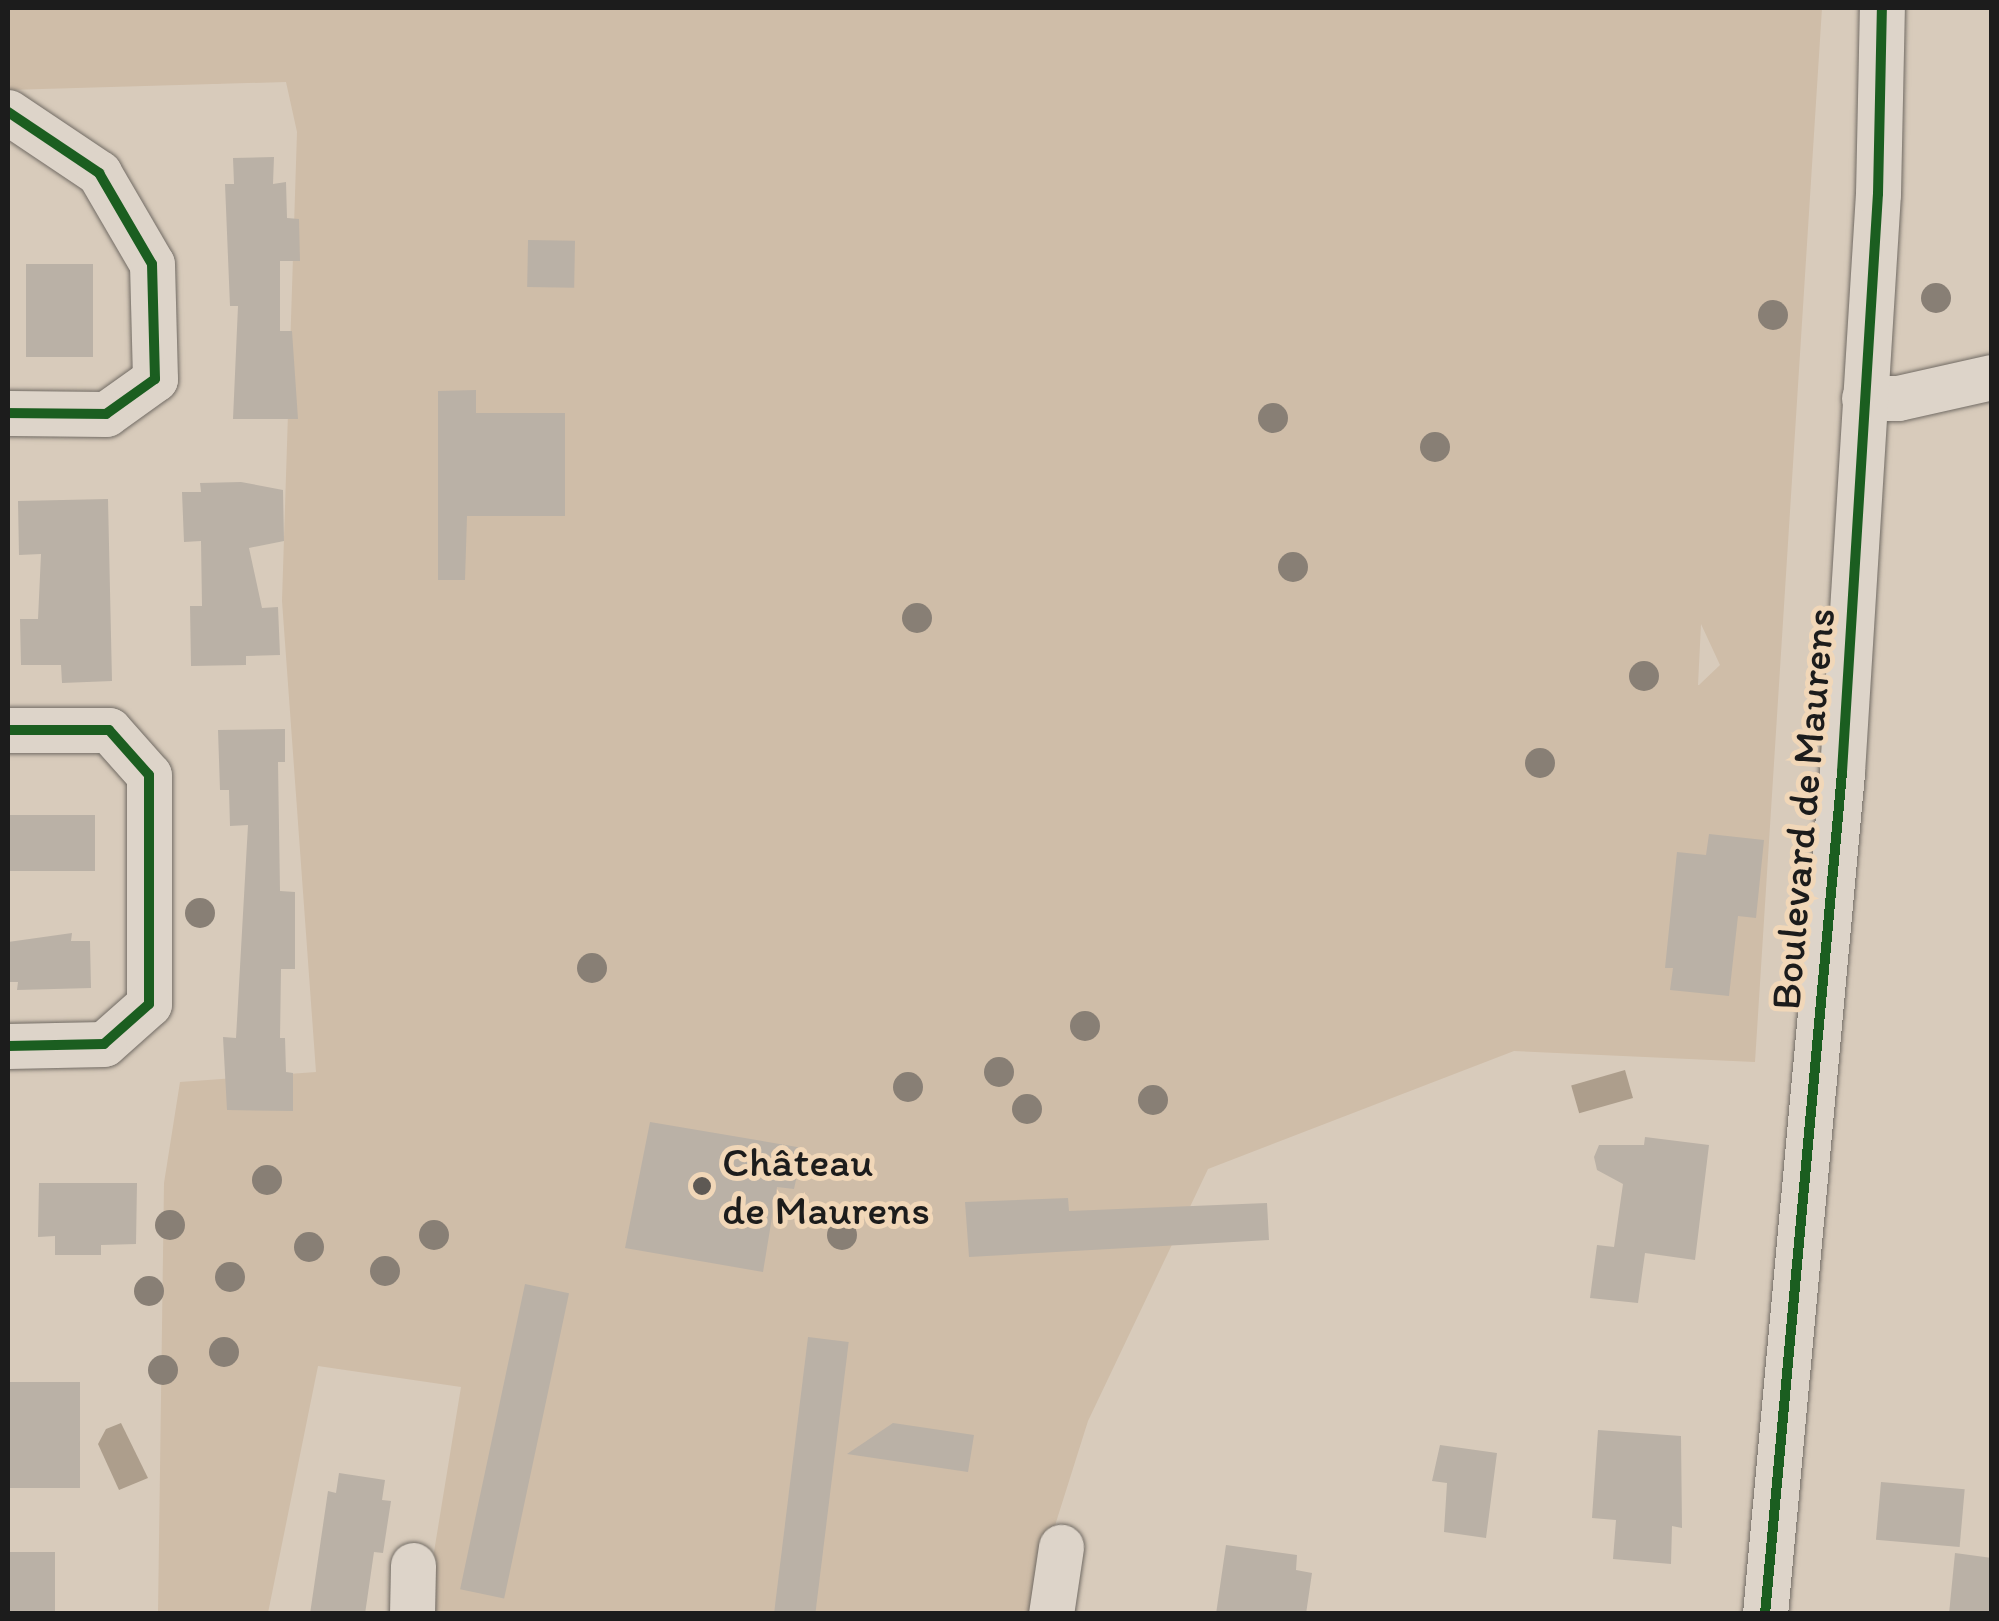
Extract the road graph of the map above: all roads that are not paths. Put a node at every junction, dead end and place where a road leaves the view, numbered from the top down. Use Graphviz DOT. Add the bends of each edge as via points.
graph roads {
  1 [pos="1882,8"];
  2 [pos="8,112"];
  3 [pos="1992,377"];
  4 [pos="1864,398"];
  5 [pos="8,413"];
  6 [pos="8,730"];
  7 [pos="8,1046"];
  8 [pos="1061,1548"];
  9 [pos="413,1565"];
  10 [pos="412,1614"];
  11 [pos="1051,1614"];
  12 [pos="1765,1614"];
  1 -- 4 [label="street, Boulevard de Maurens"];
  2 -- 5 [label="street" via="99,173 152,264 155,379 106,414"];
  3 -- 4 [label="street" via="1898,398"];
  4 -- 12 [label="street, Boulevard de Maurens" via="1842,772"];
  6 -- 7 [label="street" via="109,730 149,776 149,1004 104,1044"];
  8 -- 11 [label="street"];
  9 -- 10 [label="street"];
}
